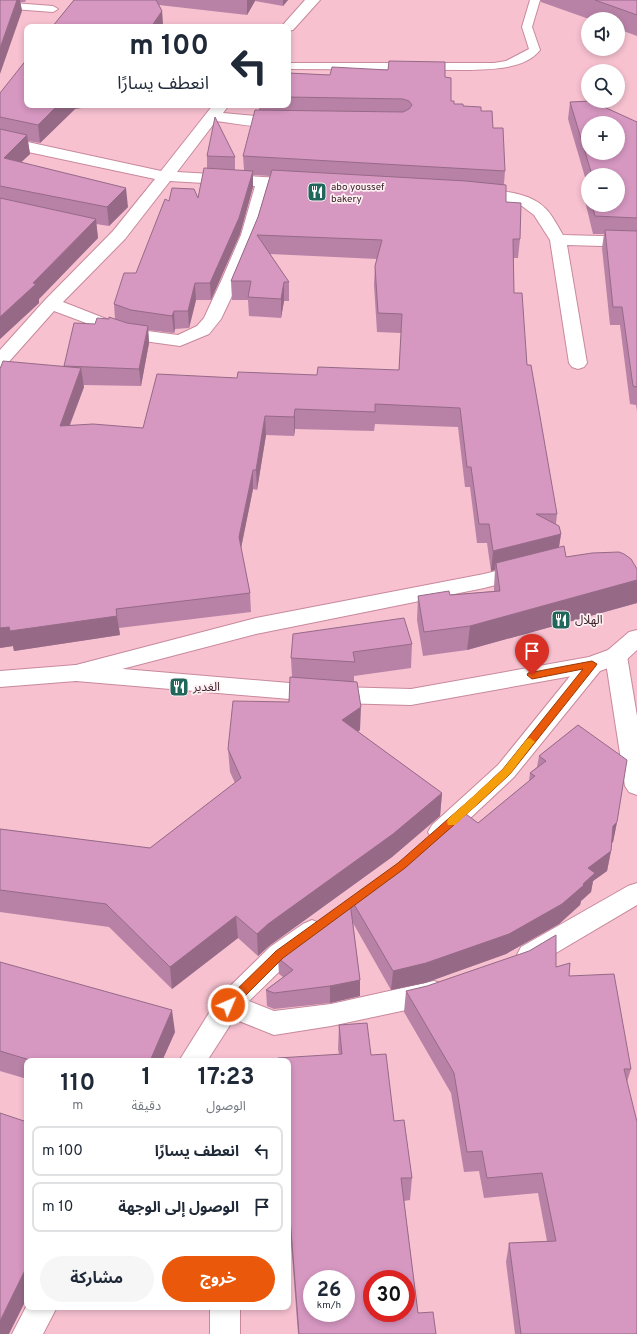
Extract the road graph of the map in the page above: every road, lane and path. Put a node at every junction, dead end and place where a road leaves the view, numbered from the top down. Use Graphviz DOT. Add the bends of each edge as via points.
graph roads {
  1 [pos="313,0"];
  2 [pos="535,0"];
  3 [pos="0,4"];
  4 [pos="53,9"];
  5 [pos="291,25"];
  6 [pos="291,66"];
  7 [pos="217,111"];
  8 [pos="299,122"];
  9 [pos="0,141"];
  10 [pos="164,176"];
  11 [pos="264,182"];
  12 [pos="318,185"];
  13 [pos="465,193"];
  14 [pos="558,240"];
  15 [pos="637,242"];
  16 [pos="51,304"];
  17 [pos="0,361"];
  18 [pos="578,362"];
  19 [pos="544,566"];
  20 [pos="637,638"];
  21 [pos="616,656"];
  22 [pos="592,664"];
  23 [pos="76,673"];
  24 [pos="0,679"];
  25 [pos="637,786"];
  26 [pos="423,847"];
  27 [pos="637,893"];
  28 [pos="331,917"];
  29 [pos="509,965"];
  30 [pos="453,985"];
  31 [pos="228,1005"];
  32 [pos="194,1058"];
  33 [pos="40,1310"];
  34 [pos="225,1310"];
  35 [pos="26,1334"];
  36 [pos="225,1334"];
  1 -- 5 [label="street"];
  2 -- 6 [label="lane" via="527,27 535,50 508,64 467,67"];
  3 -- 4 [label="lane"];
  7 -- 8 [label="street" via="254,121"];
  7 -- 10 [label="street"];
  9 -- 10 [label="street"];
  10 -- 11 [label="street"];
  10 -- 16 [label="street"];
  11 -- 12 [label="street"];
  11 -- 16 [label="street" via="249,235 231,279 212,319 203,330 180,341 129,334"];
  13 -- 14 [label="street" via="509,197 528,203 540,212"];
  14 -- 15 [label="street"];
  14 -- 18 [label="street"];
  16 -- 17 [label="street"];
  19 -- 23 [label="street" via="484,581 256,626"];
  20 -- 21 [label="street"];
  21 -- 22 [label="street"];
  21 -- 25 [label="street"];
  22 -- 23 [label="street" via="411,697 338,695"];
  22 -- 26 [label="street" via="506,771"];
  23 -- 24 [label="street"];
  27 -- 29 [label="street"];
  28 -- 31 [label="street" via="279,955"];
  30 -- 31 [label="street" via="425,995 274,1024"];
  31 -- 32 [label="street"];
  33 -- 35 [label="street"];
  34 -- 36 [label="street"];
}
